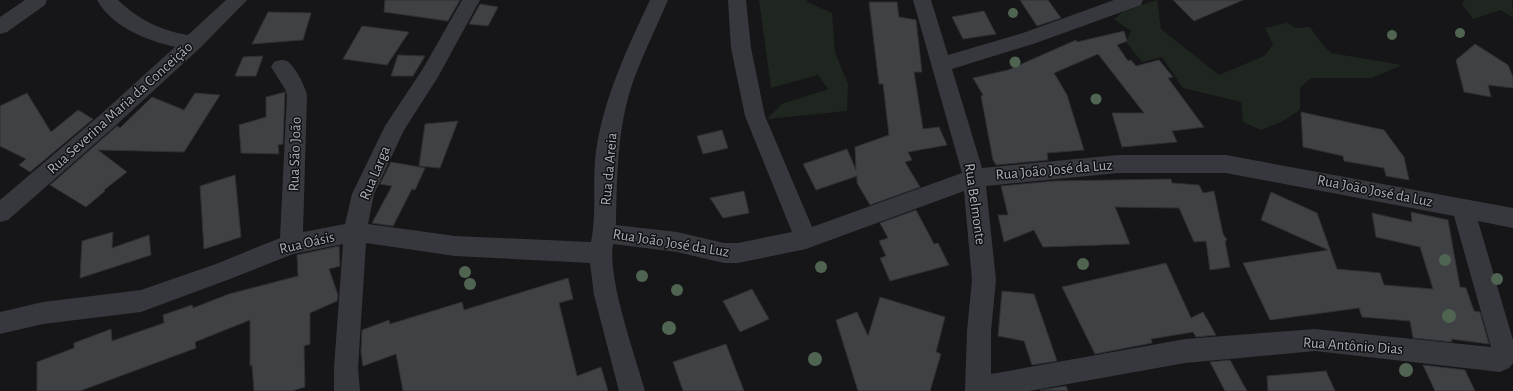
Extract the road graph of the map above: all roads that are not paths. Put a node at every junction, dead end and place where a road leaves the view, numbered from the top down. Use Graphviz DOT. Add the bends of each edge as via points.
graph roads {
  1 [pos="38,0"];
  2 [pos="106,0"];
  3 [pos="238,0"];
  4 [pos="470,0"];
  5 [pos="659,0"];
  6 [pos="736,0"];
  7 [pos="922,0"];
  8 [pos="1134,0"];
  9 [pos="0,27"];
  10 [pos="193,43"];
  11 [pos="940,66"];
  12 [pos="281,67"];
  13 [pos="974,178"];
  14 [pos="1463,208"];
  15 [pos="0,213"];
  16 [pos="1513,218"];
  17 [pos="355,232"];
  18 [pos="806,239"];
  19 [pos="602,243"];
  20 [pos="291,244"];
  21 [pos="0,323"];
  22 [pos="978,390"];
  23 [pos="348,391"];
  24 [pos="632,391"];
  1 -- 9 [label="street"];
  2 -- 10 [label="street" via="135,26 159,36"];
  3 -- 10 [label="street, Rua Severina Maria da Conceição"];
  4 -- 17 [label="street, Rua Larga" via="431,72 395,126 364,194"];
  5 -- 19 [label="street, Rua da Areia" via="624,78 616,106 607,152"];
  6 -- 18 [label="street" via="741,48 755,116"];
  7 -- 11 [label="street, Rua Belmonte"];
  8 -- 11 [label="street" via="1030,38"];
  10 -- 15 [label="street, Rua Severina Maria da Conceição"];
  11 -- 13 [label="street, Rua Belmonte"];
  12 -- 20 [label="street, Rua São João" via="295,87 297,95"];
  13 -- 14 [label="street, Rua João José da Luz" via="1118,164 1226,164"];
  13 -- 18 [label="street, Rua João José da Luz"];
  13 -- 22 [label="street, Rua Belmonte" via="984,280 979,331"];
  14 -- 16 [label="street, Rua João José da Luz"];
  14 -- 22 [label="street, Rua Antônio Dias" via="1504,351 1500,360 1315,340 1185,351"];
  17 -- 19 [label="street, Rua Oásis" via="455,246"];
  17 -- 20 [label="street, Rua Oásis"];
  17 -- 23 [label="street, Rua Larga" via="346,368"];
  18 -- 19 [label="street, Rua João José da Luz" via="749,251 724,253 677,242"];
  19 -- 24 [label="street, Rua da Areia" via="606,295"];
  20 -- 21 [label="street, Rua Oásis" via="141,301 43,313"];
}
